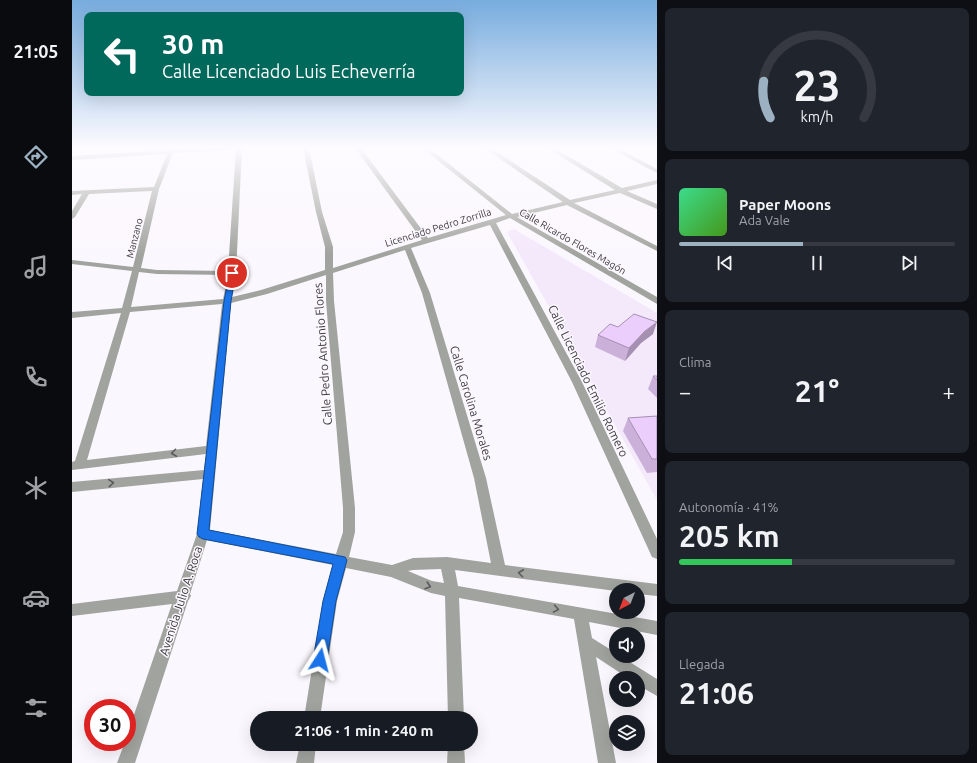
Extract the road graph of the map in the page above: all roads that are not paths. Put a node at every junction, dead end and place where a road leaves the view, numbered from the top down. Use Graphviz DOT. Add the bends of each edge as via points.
graph roads {
  1 [pos="158,184"];
  2 [pos="236,184"];
  3 [pos="314,184"];
  4 [pos="384,184"];
  5 [pos="470,184"];
  6 [pos="539,184"];
  7 [pos="610,184"];
  8 [pos="651,184"];
  9 [pos="156,189"];
  10 [pos="622,191"];
  11 [pos="86,193"];
  12 [pos="72,194"];
  13 [pos="569,204"];
  14 [pos="657,207"];
  15 [pos="511,216"];
  16 [pos="72,218"];
  17 [pos="492,222"];
  18 [pos="426,241"];
  19 [pos="407,247"];
  20 [pos="657,249"];
  21 [pos="72,262"];
  22 [pos="137,270"];
  23 [pos="331,270"];
  24 [pos="232,273"];
  25 [pos="227,301"];
  26 [pos="657,301"];
  27 [pos="126,311"];
  28 [pos="72,315"];
  29 [pos="213,449"];
  30 [pos="76,465"];
  31 [pos="210,474"];
  32 [pos="72,487"];
  33 [pos="203,534"];
  34 [pos="657,553"];
  35 [pos="341,560"];
  36 [pos="447,563"];
  37 [pos="499,570"];
  38 [pos="392,571"];
  39 [pos="657,590"];
  40 [pos="452,591"];
  41 [pos="184,596"];
  42 [pos="72,610"];
  43 [pos="580,614"];
  44 [pos="657,628"];
  45 [pos="585,642"];
  46 [pos="657,688"];
  47 [pos="313,711"];
  48 [pos="456,711"];
  49 [pos="307,751"];
  50 [pos="456,751"];
  51 [pos="126,763"];
  52 [pos="305,763"];
  53 [pos="456,763"];
  54 [pos="607,763"];
  1 -- 9 [label="street, Manzano"];
  2 -- 24 [label="street, Avenida Julio A. Roca"];
  3 -- 23 [label="street, Calle Pedro Antonio Flores" via="329,248"];
  4 -- 18 [label="street"];
  5 -- 15 [label="street, Calle Ricardo Flores Magón"];
  6 -- 13 [label="street"];
  7 -- 10 [label="street"];
  8 -- 10 [label="street, Licenciado Pedro Zorrilla"];
  9 -- 11 [label="street"];
  9 -- 22 [label="street, Manzano"];
  10 -- 13 [label="street, Licenciado Pedro Zorrilla"];
  10 -- 14 [label="street"];
  11 -- 12 [label="street"];
  11 -- 16 [label="street"];
  13 -- 15 [label="street, Licenciado Pedro Zorrilla"];
  13 -- 20 [label="street"];
  15 -- 17 [label="street, Licenciado Pedro Zorrilla"];
  15 -- 26 [label="street, Calle Ricardo Flores Magón"];
  17 -- 18 [label="street, Licenciado Pedro Zorrilla"];
  17 -- 34 [label="street, Calle Licenciado Emilio Romero" via="577,382"];
  18 -- 19 [label="street, Licenciado Pedro Zorrilla"];
  19 -- 23 [label="street, Licenciado Pedro Zorrilla"];
  19 -- 37 [label="street, Calle Carolina Morales" via="426,293 480,478"];
  21 -- 22 [label="street"];
  22 -- 24 [label="street"];
  22 -- 27 [label="street, Manzano"];
  23 -- 25 [label="street, Licenciado Pedro Zorrilla"];
  23 -- 35 [label="street, Calle Pedro Antonio Flores" via="330,301 349,508 349,532"];
  24 -- 25 [label="street, Avenida Julio A. Roca"];
  25 -- 27 [label="street, Licenciado Pedro Zorrilla"];
  25 -- 29 [label="street, Avenida Julio A. Roca"];
  27 -- 28 [label="street, Licenciado Pedro Zorrilla"];
  27 -- 30 [label="street, Manzano"];
  29 -- 30 [label="street, one-way"];
  29 -- 31 [label="street, Avenida Julio A. Roca"];
  32 -- 31 [label="street, one-way"];
  31 -- 33 [label="street, Avenida Julio A. Roca"];
  33 -- 35 [label="street"];
  33 -- 41 [label="street, Avenida Julio A. Roca"];
  35 -- 38 [label="street"];
  35 -- 47 [label="street, Calle Pedro Antonio Flores" via="330,601"];
  36 -- 37 [label="street"];
  36 -- 38 [label="street" via="413,564"];
  36 -- 40 [label="street"];
  39 -- 37 [label="street, one-way"];
  38 -- 40 [label="street, one-way" via="431,587"];
  40 -- 43 [label="street, one-way"];
  40 -- 48 [label="street"];
  41 -- 42 [label="street"];
  41 -- 51 [label="street, Avenida Julio A. Roca"];
  43 -- 44 [label="street"];
  43 -- 45 [label="street"];
  45 -- 46 [label="street"];
  45 -- 54 [label="street"];
  49 -- 52 [label="street"];
  50 -- 53 [label="street"];
}
